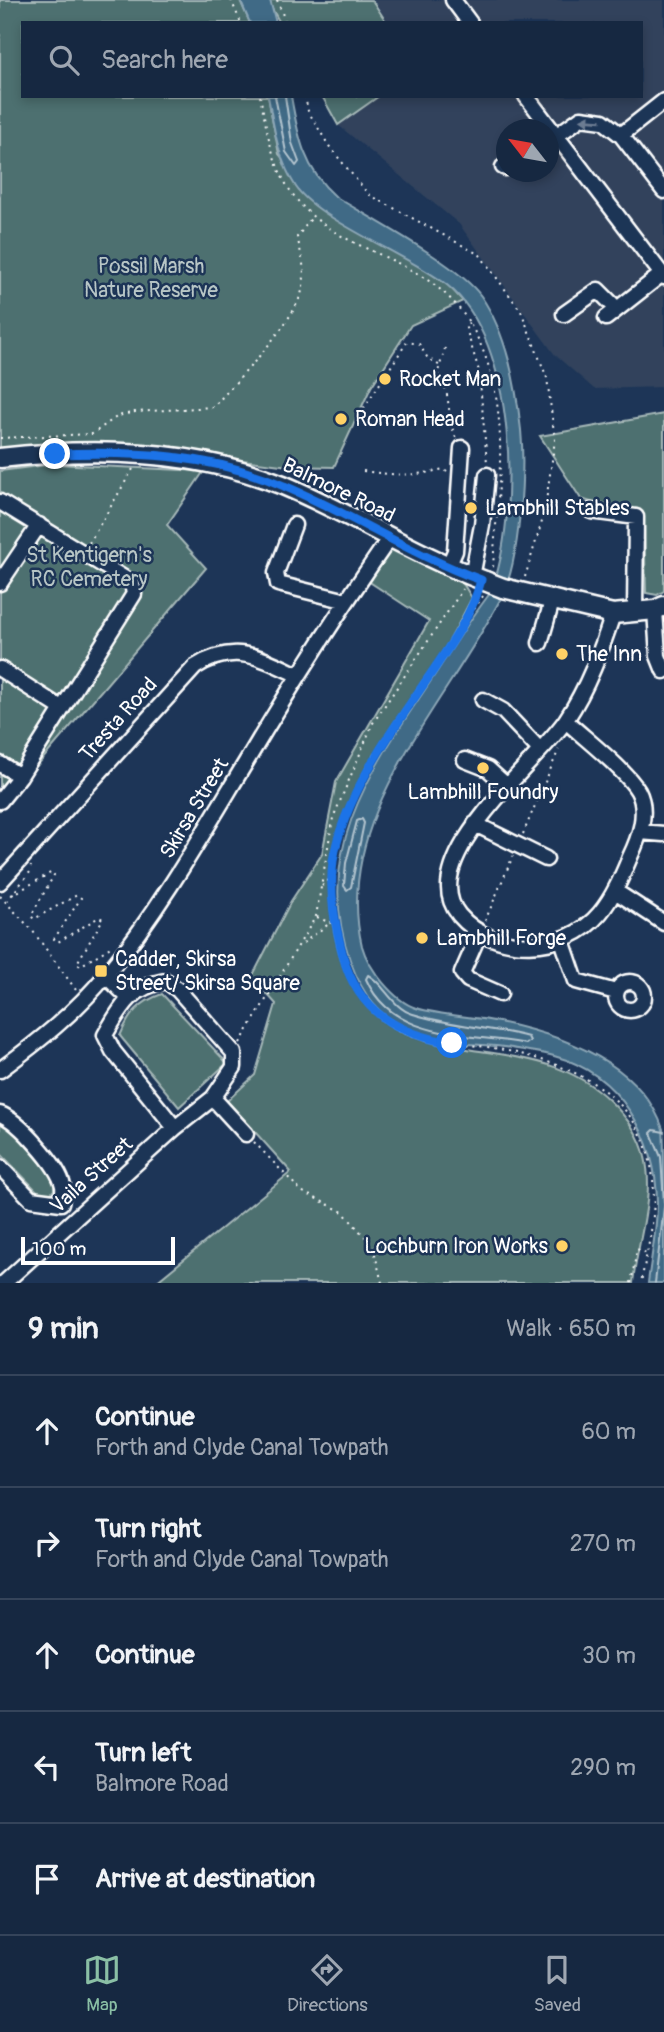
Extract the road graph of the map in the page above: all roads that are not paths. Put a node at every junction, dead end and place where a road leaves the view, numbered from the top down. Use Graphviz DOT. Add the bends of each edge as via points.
graph roads {
  1 [pos="453,0"];
  2 [pos="469,21"];
  3 [pos="527,98"];
  4 [pos="664,101"];
  5 [pos="541,119"];
  6 [pos="559,135"];
  7 [pos="621,135"];
  8 [pos="559,145"];
  9 [pos="664,191"];
  10 [pos="663,275"];
  11 [pos="564,314"];
  12 [pos="462,448"];
  13 [pos="0,458"];
  14 [pos="487,475"];
  15 [pos="0,502"];
  16 [pos="592,511"];
  17 [pos="39,525"];
  18 [pos="294,525"];
  19 [pos="389,539"];
  20 [pos="448,567"];
  21 [pos="483,581"];
  22 [pos="0,583"];
  23 [pos="553,598"];
  24 [pos="347,601"];
  25 [pos="659,608"];
  26 [pos="635,612"];
  27 [pos="613,614"];
  28 [pos="540,643"];
  29 [pos="0,669"];
  30 [pos="664,671"];
  31 [pos="298,675"];
  32 [pos="483,700"];
  33 [pos="61,708"];
  34 [pos="566,721"];
  35 [pos="540,750"];
  36 [pos="465,760"];
  37 [pos="0,764"];
  38 [pos="20,776"];
  39 [pos="508,787"];
  40 [pos="0,801"];
  41 [pos="475,824"];
  42 [pos="640,832"];
  43 [pos="664,834"];
  44 [pos="546,859"];
  45 [pos="0,883"];
  46 [pos="615,891"];
  47 [pos="664,923"];
  48 [pos="480,932"];
  49 [pos="562,940"];
  50 [pos="106,976"];
  51 [pos="617,992"];
  52 [pos="500,994"];
  53 [pos="128,998"];
  54 [pos="0,1070"];
  55 [pos="213,1098"];
  56 [pos="0,1114"];
  57 [pos="175,1128"];
  58 [pos="246,1134"];
  59 [pos="0,1167"];
  60 [pos="61,1203"];
  61 [pos="75,1218"];
  62 [pos="4,1283"];
  1 -- 2 [label="street"];
  3 -- 5 [label="street"];
  4 -- 7 [label="street"];
  7 -- 6 [label="street, one-way" via="603,121 581,118"];
  7 -- 9 [label="street"];
  8 -- 10 [label="street"];
  10 -- 11 [label="street" via="612,314 598,290"];
  12 -- 20 [label="street" via="455,551"];
  13 -- 19 [label="main road, Balmore Road" via="100,452 199,461 285,486"];
  14 -- 21 [label="street"];
  15 -- 17 [label="street"];
  16 -- 26 [label="street" via="636,517"];
  17 -- 22 [label="street"];
  17 -- 33 [label="street" via="132,583 134,594"];
  18 -- 24 [label="street" via="276,573 278,584"];
  19 -- 20 [label="main road, Balmore Road"];
  19 -- 24 [label="street, Skirsa Street"];
  20 -- 21 [label="main road, Balmore Road"];
  21 -- 23 [label="main road, Balmore Road, bridge"];
  23 -- 27 [label="main road"];
  23 -- 28 [label="street"];
  24 -- 31 [label="street, Skirsa Street"];
  25 -- 26 [label="main road"];
  25 -- 30 [label="street" via="658,656"];
  26 -- 27 [label="main road"];
  27 -- 34 [label="street" via="593,672"];
  29 -- 33 [label="street"];
  31 -- 45 [label="street, Tresta Road" via="260,657 231,652 212,656 195,667"];
  31 -- 50 [label="street, Skirsa Street" via="181,870"];
  32 -- 35 [label="street" via="503,711"];
  33 -- 38 [label="street"];
  34 -- 35 [label="street"];
  34 -- 42 [label="street" via="638,792"];
  35 -- 39 [label="street"];
  36 -- 39 [label="street" via="488,769"];
  37 -- 38 [label="street"];
  38 -- 40 [label="street"];
  39 -- 41 [label="street"];
  41 -- 44 [label="street"];
  41 -- 48 [label="street" via="452,867 449,895 460,916"];
  42 -- 43 [label="street"];
  42 -- 46 [label="street"];
  46 -- 47 [label="street"];
  46 -- 49 [label="street" via="599,914"];
  48 -- 49 [label="street" via="529,945"];
  48 -- 52 [label="street" via="462,973"];
  49 -- 51 [label="street" via="576,981"];
  50 -- 53 [label="street"];
  50 -- 54 [label="street, Skirsa Street" via="65,1018"];
  53 -- 55 [label="street, Vaila Street" via="147,984 166,981 234,1053 234,1067"];
  53 -- 57 [label="street" via="105,1035"];
  55 -- 57 [label="street, Vaila Street"];
  55 -- 58 [label="street"];
  56 -- 60 [label="street" via="20,1126 57,1172 64,1188"];
  57 -- 61 [label="street, Vaila Street"];
  59 -- 60 [label="street" via="31,1199"];
  60 -- 61 [label="street"];
  61 -- 62 [label="street, Vaila Street"];
}
